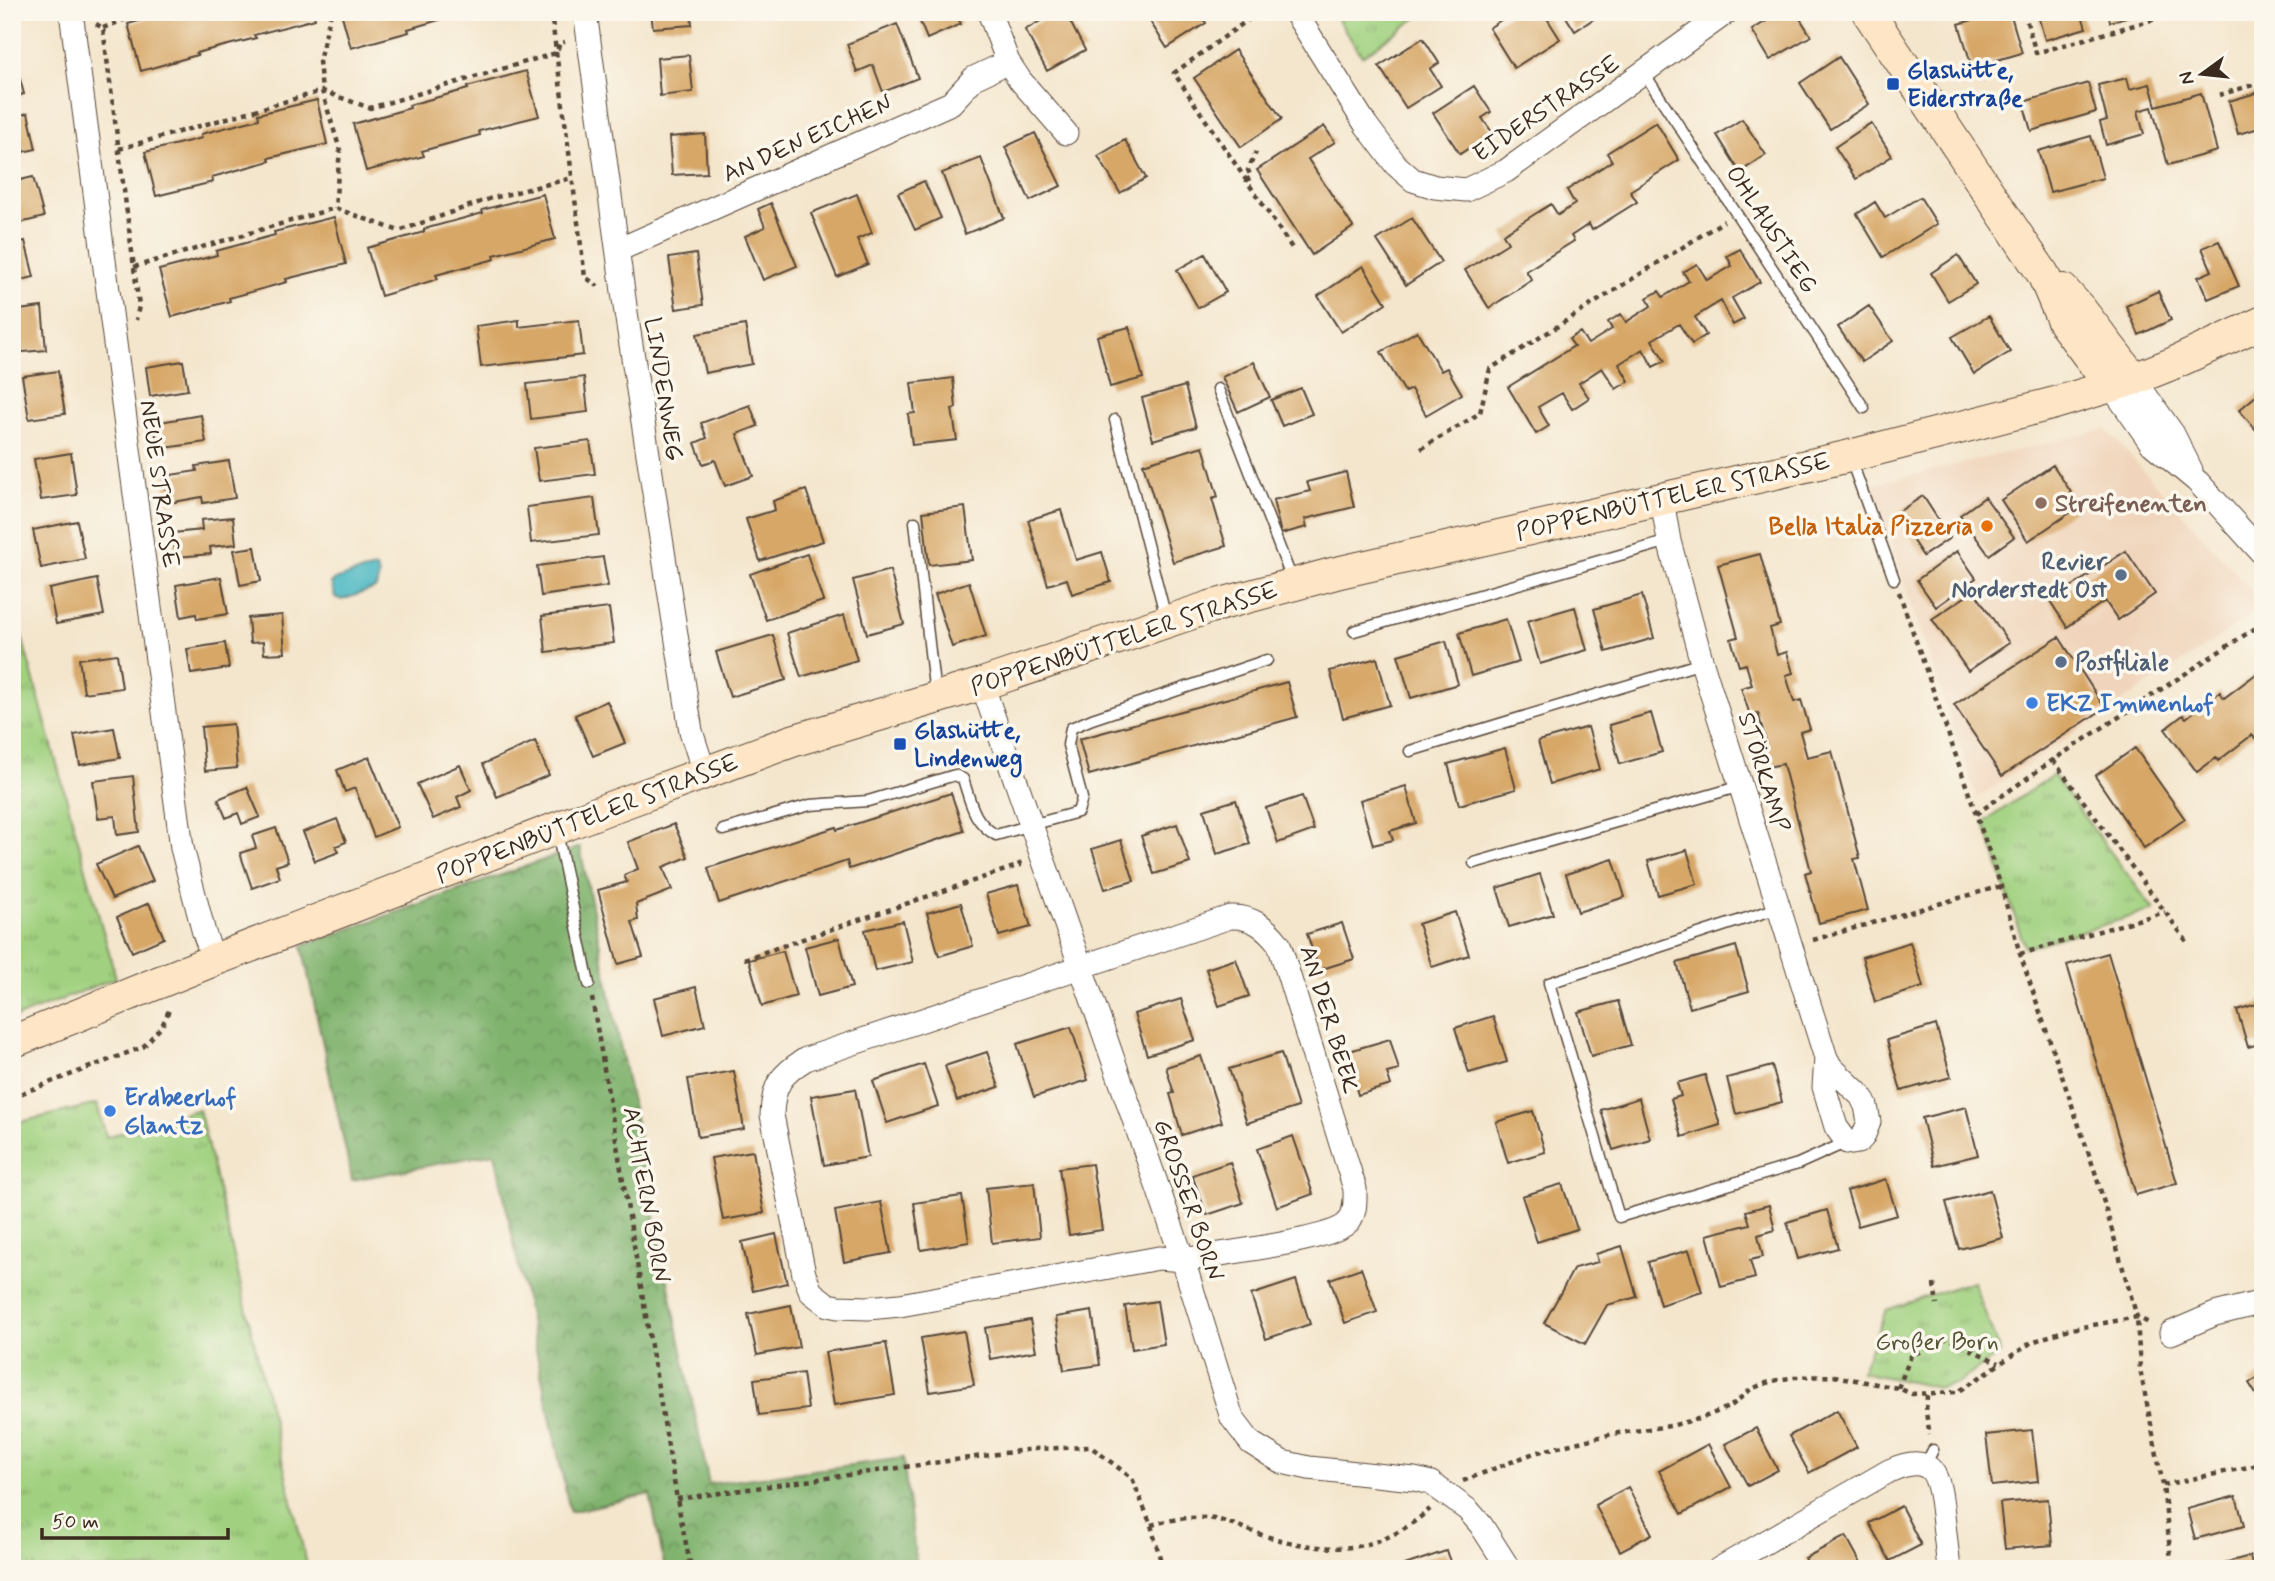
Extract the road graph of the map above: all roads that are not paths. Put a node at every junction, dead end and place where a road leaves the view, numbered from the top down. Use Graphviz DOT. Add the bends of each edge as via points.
graph roads {
  1 [pos="71,12"];
  2 [pos="585,12"];
  3 [pos="989,12"];
  4 [pos="1295,12"];
  5 [pos="1727,12"];
  6 [pos="1868,12"];
  7 [pos="1008,62"];
  8 [pos="1644,73"];
  9 [pos="1066,133"];
  10 [pos="618,250"];
  11 [pos="2263,323"];
  12 [pos="2122,383"];
  13 [pos="1218,389"];
  14 [pos="1864,408"];
  15 [pos="1115,420"];
  16 [pos="1850,456"];
  17 [pos="1662,500"];
  18 [pos="915,522"];
  19 [pos="1669,541"];
  20 [pos="2263,554"];
  21 [pos="1894,579"];
  22 [pos="1294,584"];
  23 [pos="1167,621"];
  24 [pos="1354,631"];
  25 [pos="1267,660"];
  26 [pos="1702,663"];
  27 [pos="982,684"];
  28 [pos="935,698"];
  29 [pos="1410,751"];
  30 [pos="704,772"];
  31 [pos="1741,786"];
  32 [pos="1032,825"];
  33 [pos="556,829"];
  34 [pos="723,830"];
  35 [pos="1474,863"];
  36 [pos="1778,908"];
  37 [pos="214,960"];
  38 [pos="1081,966"];
  39 [pos="589,984"];
  40 [pos="12,1042"];
  41 [pos="1826,1058"];
  42 [pos="1847,1142"];
  43 [pos="1183,1260"];
  44 [pos="2263,1303"];
  45 [pos="2171,1333"];
  46 [pos="1509,1569"];
  47 [pos="1719,1569"];
  48 [pos="1950,1569"];
  1 -- 37 [label="street, NEUE STRASSE" via="182,848"];
  2 -- 10 [label="street, LINDENWEG"];
  3 -- 7 [label="street"];
  4 -- 8 [label="street, EIDERSTRASSE" via="1396,165 1413,180 1448,190 1466,190 1506,171"];
  5 -- 8 [label="street, EIDERSTRASSE"];
  6 -- 12 [label="main road" via="2043,274 2081,310"];
  7 -- 9 [label="street"];
  7 -- 10 [label="street, AN DEN EICHEN" via="974,78 951,103"];
  8 -- 14 [label="lane, OHLAUSTIEG"];
  10 -- 30 [label="street, LINDENWEG" via="691,731"];
  11 -- 12 [label="main road, POPPENBÜTTELER STRASSE"];
  12 -- 16 [label="main road, POPPENBÜTTELER STRASSE"];
  12 -- 20 [label="street" via="2173,434 2198,482"];
  13 -- 22 [label="lane"];
  15 -- 23 [label="lane"];
  16 -- 17 [label="main road, POPPENBÜTTELER STRASSE"];
  16 -- 21 [label="lane"];
  17 -- 19 [label="street, STÖRKAMP"];
  17 -- 22 [label="main road, POPPENBÜTTELER STRASSE"];
  18 -- 28 [label="lane"];
  19 -- 24 [label="lane"];
  19 -- 26 [label="street, STÖRKAMP"];
  22 -- 23 [label="main road, POPPENBÜTTELER STRASSE"];
  23 -- 27 [label="main road, POPPENBÜTTELER STRASSE"];
  25 -- 32 [label="lane" via="1071,728 1068,745 1082,798 1079,812"];
  26 -- 29 [label="lane"];
  26 -- 31 [label="street, STÖRKAMP"];
  27 -- 28 [label="main road, POPPENBÜTTELER STRASSE"];
  27 -- 32 [label="street, GROSSER BORN"];
  28 -- 30 [label="main road, POPPENBÜTTELER STRASSE"];
  30 -- 33 [label="main road, POPPENBÜTTELER STRASSE"];
  31 -- 35 [label="lane"];
  31 -- 36 [label="street, STÖRKAMP"];
  32 -- 34 [label="lane" via="996,835 983,827 963,779 955,775 868,801 810,805"];
  32 -- 38 [label="street, GROSSER BORN"];
  33 -- 37 [label="main road, POPPENBÜTTELER STRASSE"];
  33 -- 39 [label="lane"];
  36 -- 41 [label="street, STÖRKAMP"];
  36 -- 42 [label="lane" via="1549,983 1619,1217 1798,1164"];
  37 -- 40 [label="main road, POPPENBÜTTELER STRASSE"];
  38 -- 43 [label="street, GROSSER BORN"];
  38 -- 43 [label="street, AN DER BEEK" via="1230,917 1252,920 1279,944 1355,1189 1353,1214 1341,1230 1321,1236"];
  38 -- 43 [label="street, AN DER BEEK" via="806,1059 784,1074 774,1094 772,1115 807,1284 828,1305 868,1308 1159,1258"];
  41 -- 42 [label="street, STÖRKAMP" via="1824,1087 1836,1127"];
  41 -- 42 [label="street, STÖRKAMP" via="1861,1096 1868,1114 1863,1138"];
  43 -- 46 [label="street, GROSSER BORN" via="1227,1405 1251,1443 1282,1462 1431,1483 1468,1510"];
  44 -- 45 [label="street" via="2216,1314"];
  47 -- 48 [label="street" via="1889,1471 1929,1457 1940,1486"];
}
